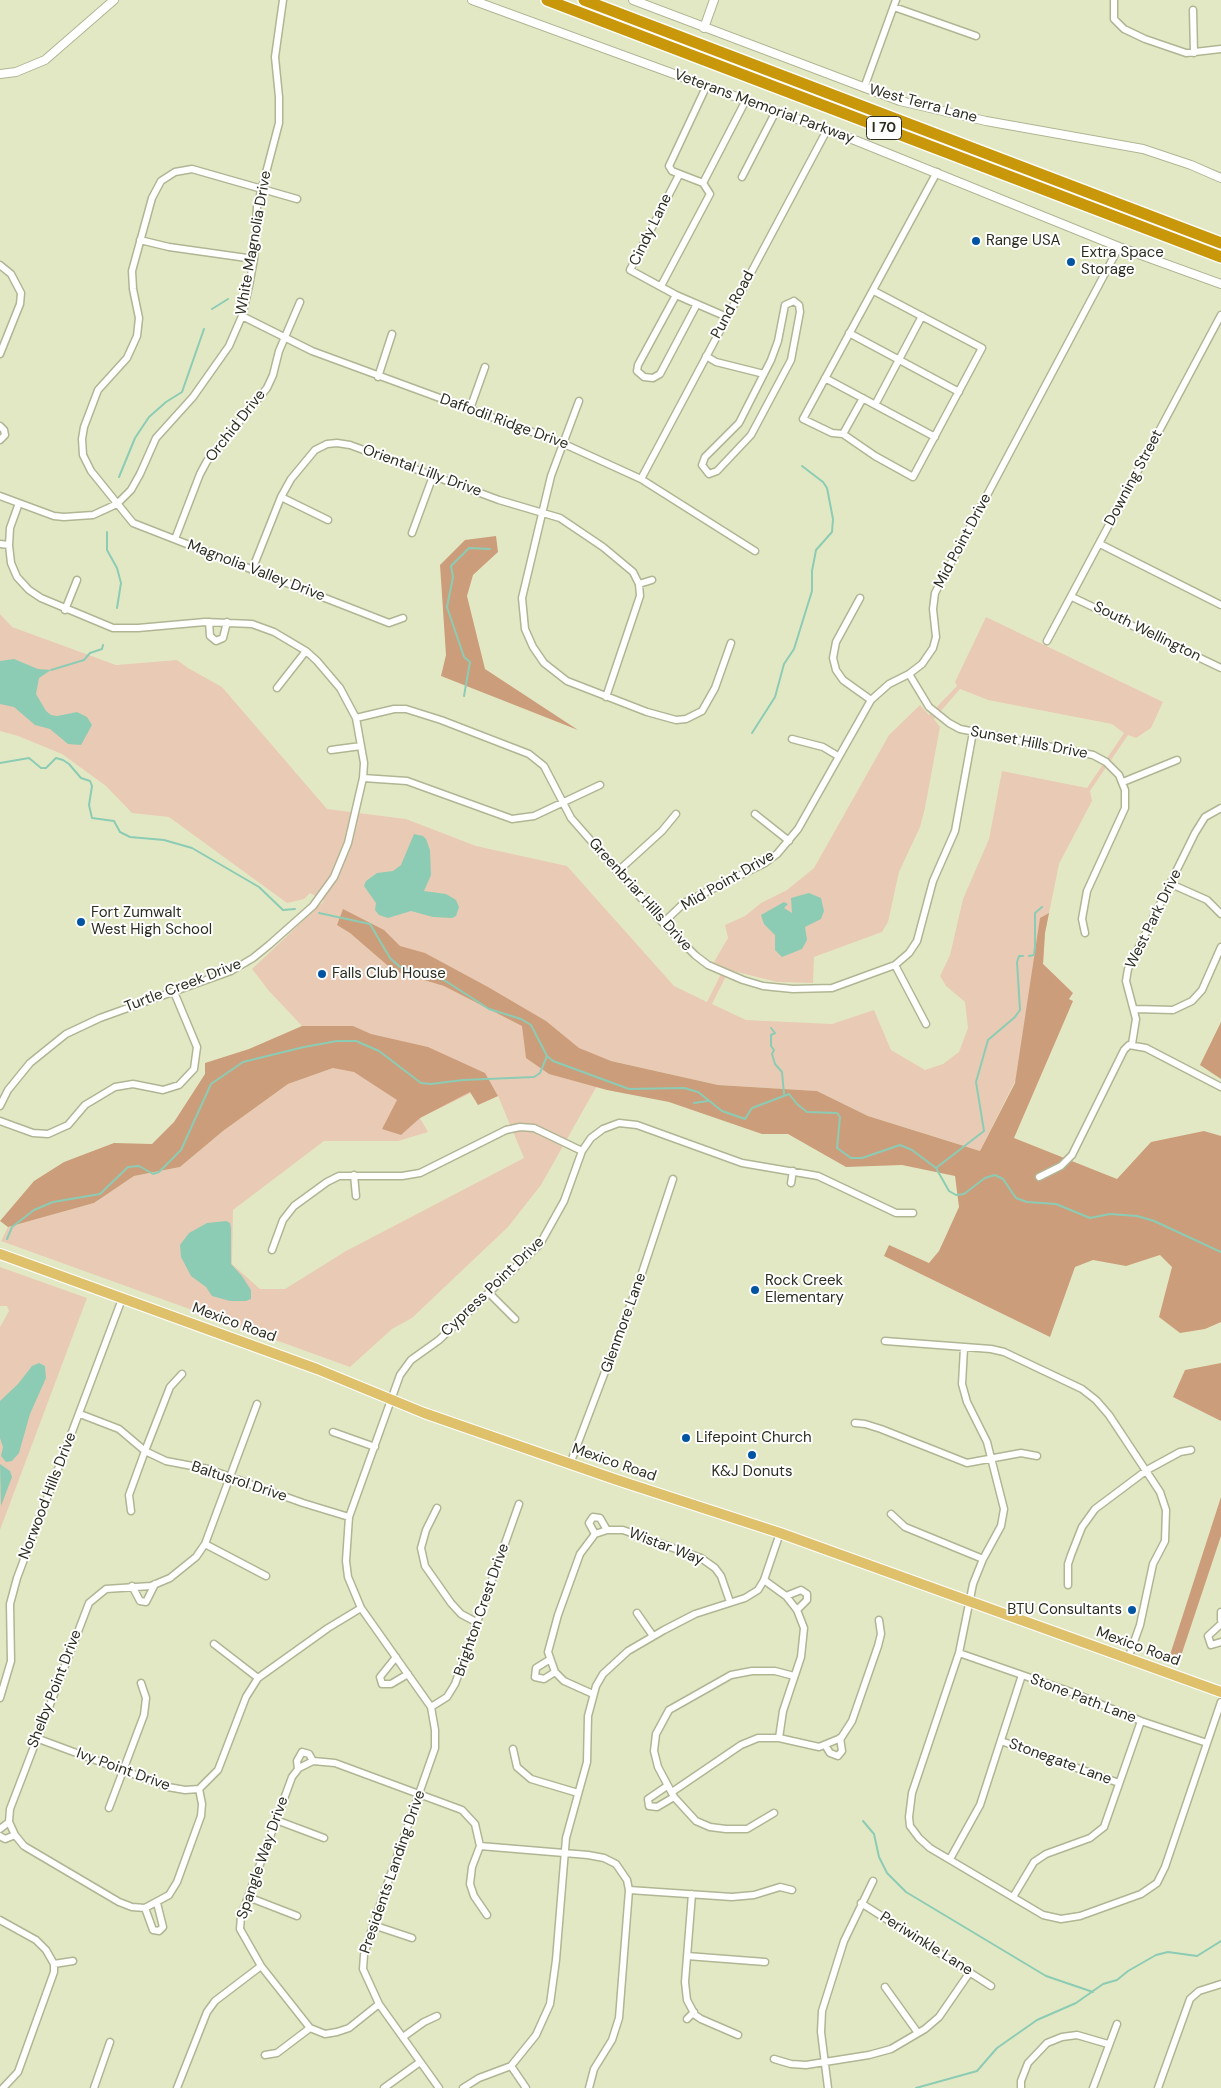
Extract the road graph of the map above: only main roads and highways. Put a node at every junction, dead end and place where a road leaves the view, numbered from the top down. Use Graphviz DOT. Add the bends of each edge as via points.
graph roads {
  1 [pos="547,0"];
  2 [pos="584,0"];
  3 [pos="1221,243"];
  4 [pos="1221,257"];
  5 [pos="0,1254"];
  6 [pos="1221,1692"];
  1 -- 4 [label="highway, I 70"];
  2 -- 3 [label="highway, I 70"];
  5 -- 6 [label="main road, Mexico Road" via="317,1369 391,1400 780,1534"];
}
